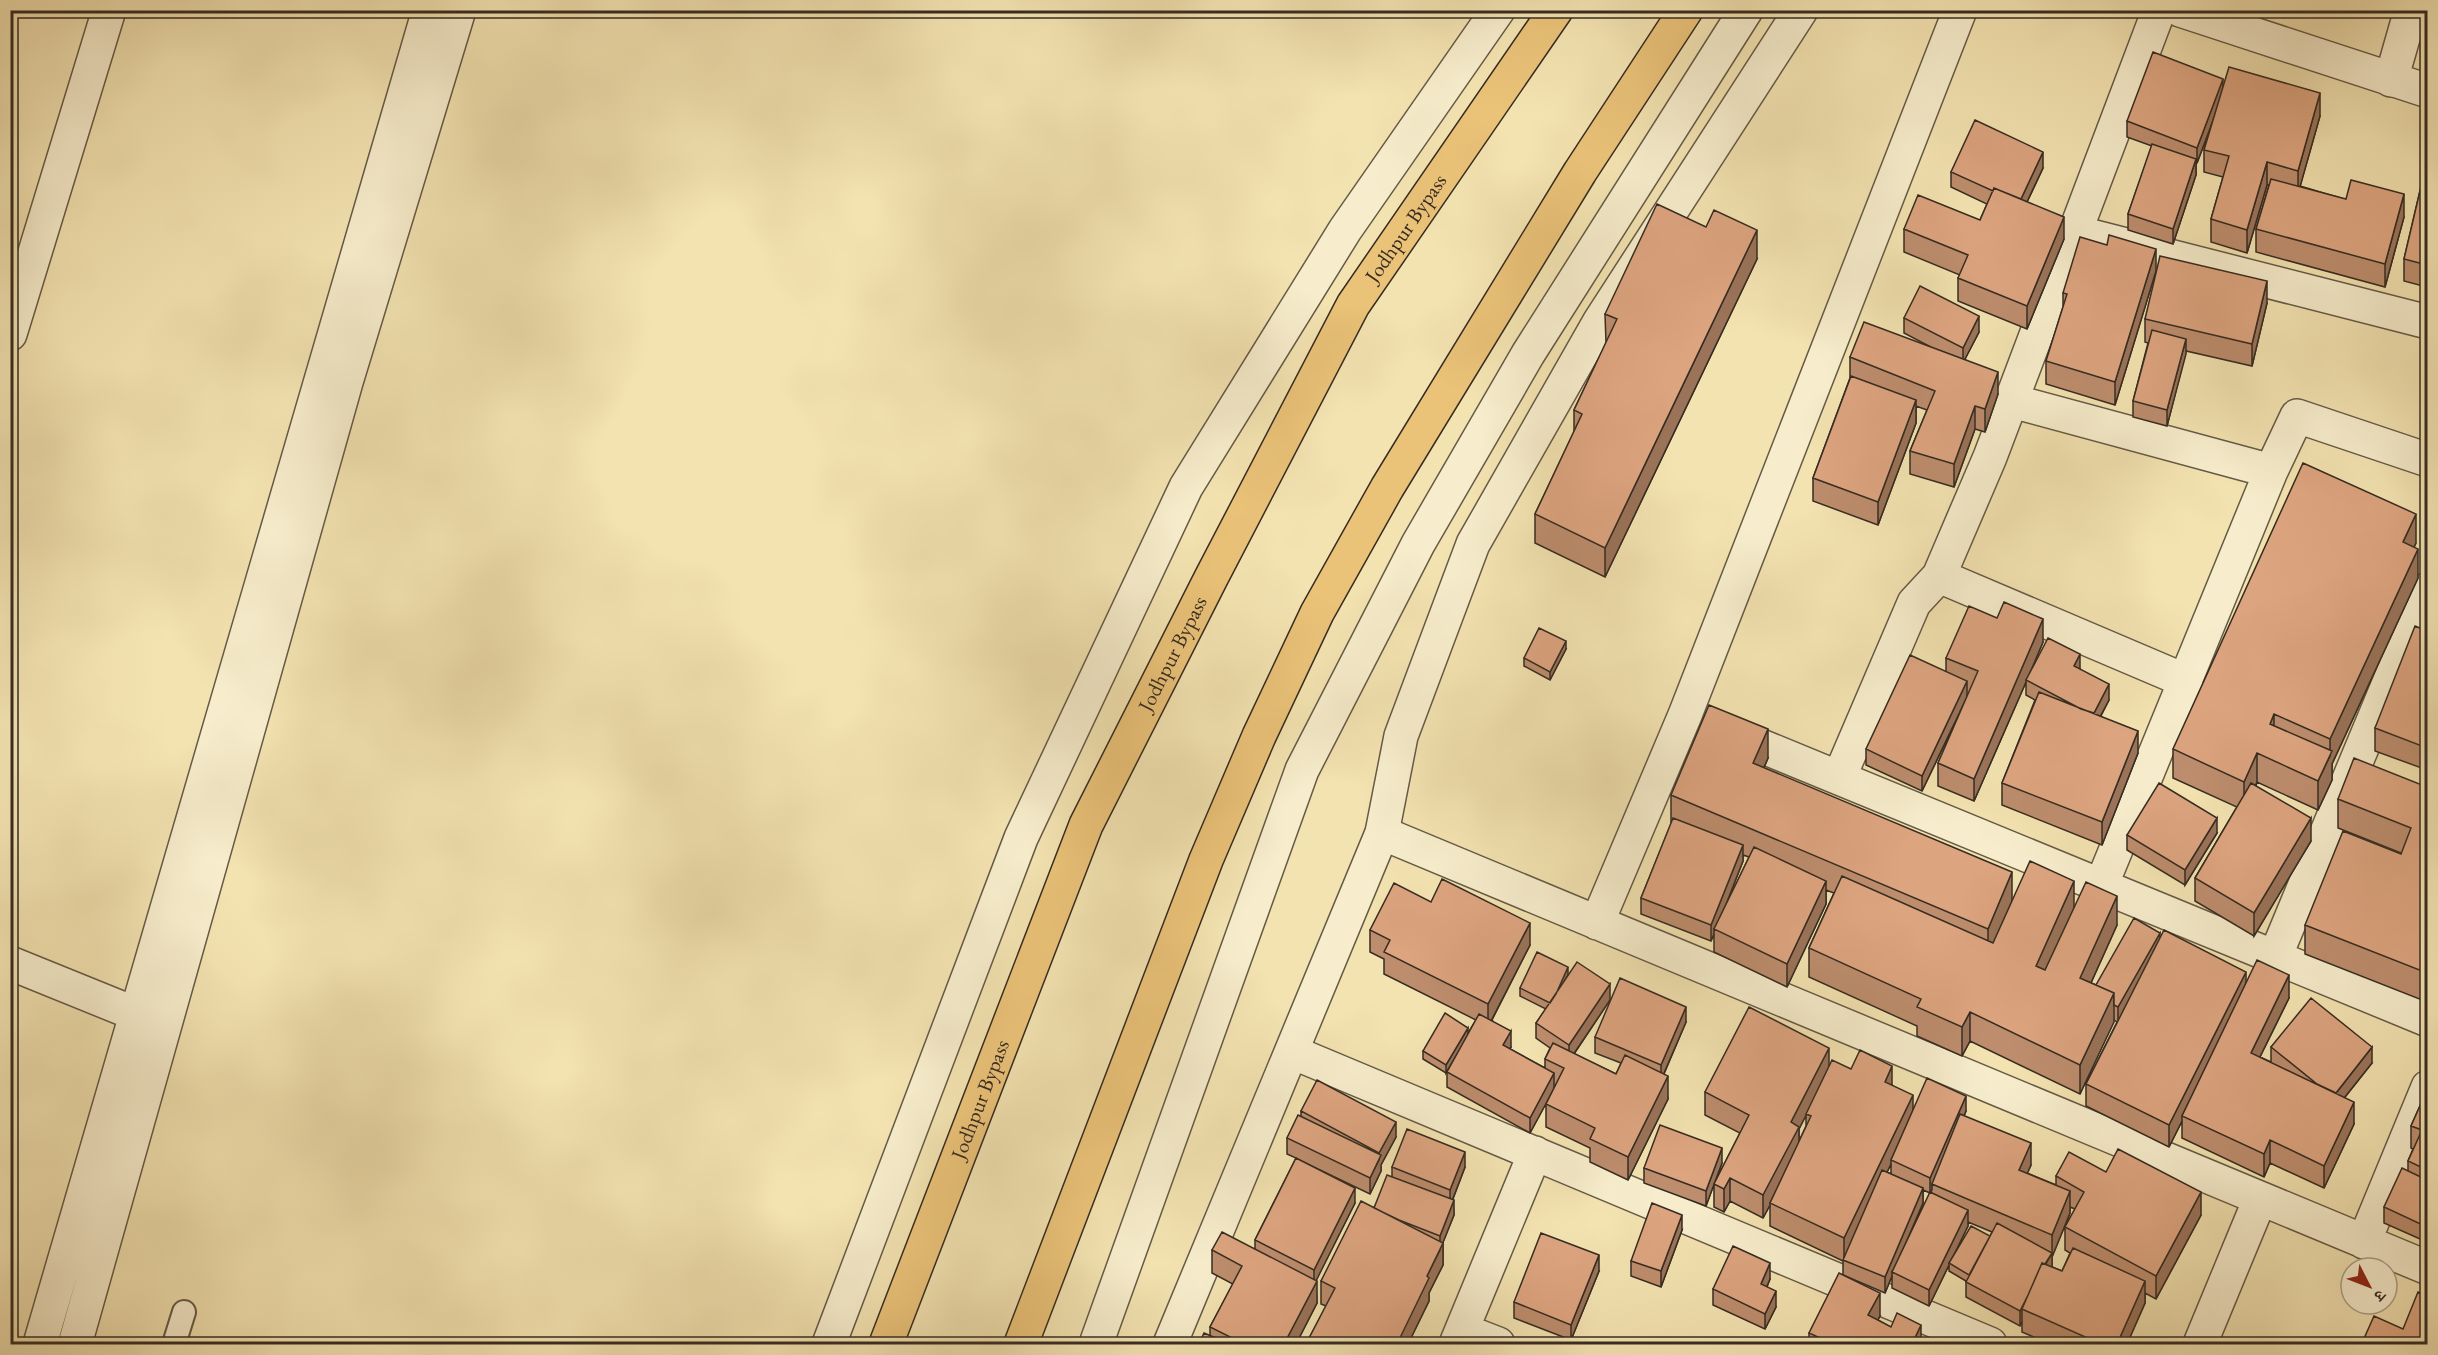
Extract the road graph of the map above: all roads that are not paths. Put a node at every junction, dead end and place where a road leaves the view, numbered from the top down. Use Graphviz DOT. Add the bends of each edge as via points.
graph roads {
  1 [pos="109,10"];
  2 [pos="429,10"];
  3 [pos="459,10"];
  4 [pos="1498,10"];
  5 [pos="1556,10"];
  6 [pos="1686,10"];
  7 [pos="1746,10"];
  8 [pos="1801,10"];
  9 [pos="1960,10"];
  10 [pos="2159,10"];
  11 [pos="2180,10"];
  12 [pos="2411,10"];
  13 [pos="2391,80"];
  14 [pos="2427,92"];
  15 [pos="2075,232"];
  16 [pos="2427,322"];
  17 [pos="10,334"];
  18 [pos="2012,401"];
  19 [pos="2427,460"];
  20 [pos="2271,471"];
  21 [pos="1939,576"];
  22 [pos="2427,589"];
  23 [pos="2186,681"];
  24 [pos="1685,715"];
  25 [pos="1839,778"];
  26 [pos="1382,833"];
  27 [pos="2101,886"];
  28 [pos="1597,923"];
  29 [pos="2275,957"];
  30 [pos="10,963"];
  31 [pos="2427,1020"];
  32 [pos="151,1021"];
  33 [pos="1292,1052"];
  34 [pos="2427,1087"];
  35 [pos="1535,1153"];
  36 [pos="2260,1199"];
  37 [pos="2364,1242"];
  38 [pos="2427,1268"];
  39 [pos="184,1312"];
  40 [pos="1460,1337"];
  41 [pos="1952,1337"];
  42 [pos="40,1344"];
  43 [pos="75,1344"];
  44 [pos="174,1344"];
  45 [pos="829,1344"];
  46 [pos="886,1344"];
  47 [pos="1021,1344"];
  48 [pos="1096,1344"];
  49 [pos="1170,1344"];
  50 [pos="1498,1344"];
  51 [pos="1990,1344"];
  52 [pos="2200,1344"];
  1 -- 17 [label="street"];
  2 -- 32 [label="street"];
  3 -- 32 [label="street"];
  4 -- 45 [label="street" via="1345,230 1186,487 1021,838"];
  5 -- 46 [label="highway, Jodhpur Bypass" via="1353,305 1086,825"];
  6 -- 47 [label="highway" via="1580,172 1387,488 1317,613 1206,860"];
  7 -- 48 [label="street" via="1522,364 1418,544 1302,770"];
  8 -- 26 [label="street" via="1600,321 1473,544 1401,736"];
  9 -- 24 [label="street"];
  10 -- 15 [label="street"];
  11 -- 13 [label="street"];
  12 -- 13 [label="street"];
  13 -- 14 [label="street"];
  15 -- 16 [label="street"];
  15 -- 18 [label="street"];
  18 -- 20 [label="street"];
  18 -- 21 [label="street"];
  19 -- 20 [label="street" via="2297,416"];
  20 -- 23 [label="street"];
  21 -- 23 [label="street"];
  21 -- 25 [label="street" via="1914,603"];
  22 -- 29 [label="street"];
  23 -- 27 [label="street"];
  24 -- 25 [label="street"];
  24 -- 28 [label="street"];
  25 -- 27 [label="street"];
  26 -- 28 [label="street"];
  26 -- 33 [label="street"];
  27 -- 29 [label="street"];
  28 -- 36 [label="street"];
  29 -- 31 [label="street"];
  30 -- 32 [label="street"];
  32 -- 42 [label="street"];
  32 -- 43 [label="street"];
  33 -- 35 [label="street"];
  33 -- 49 [label="street"];
  34 -- 37 [label="street"];
  35 -- 40 [label="street"];
  35 -- 41 [label="street"];
  36 -- 37 [label="street"];
  36 -- 52 [label="street"];
  37 -- 38 [label="street"];
  39 -- 44 [label="lane"];
  40 -- 50 [label="street"];
  41 -- 51 [label="street"];
}
